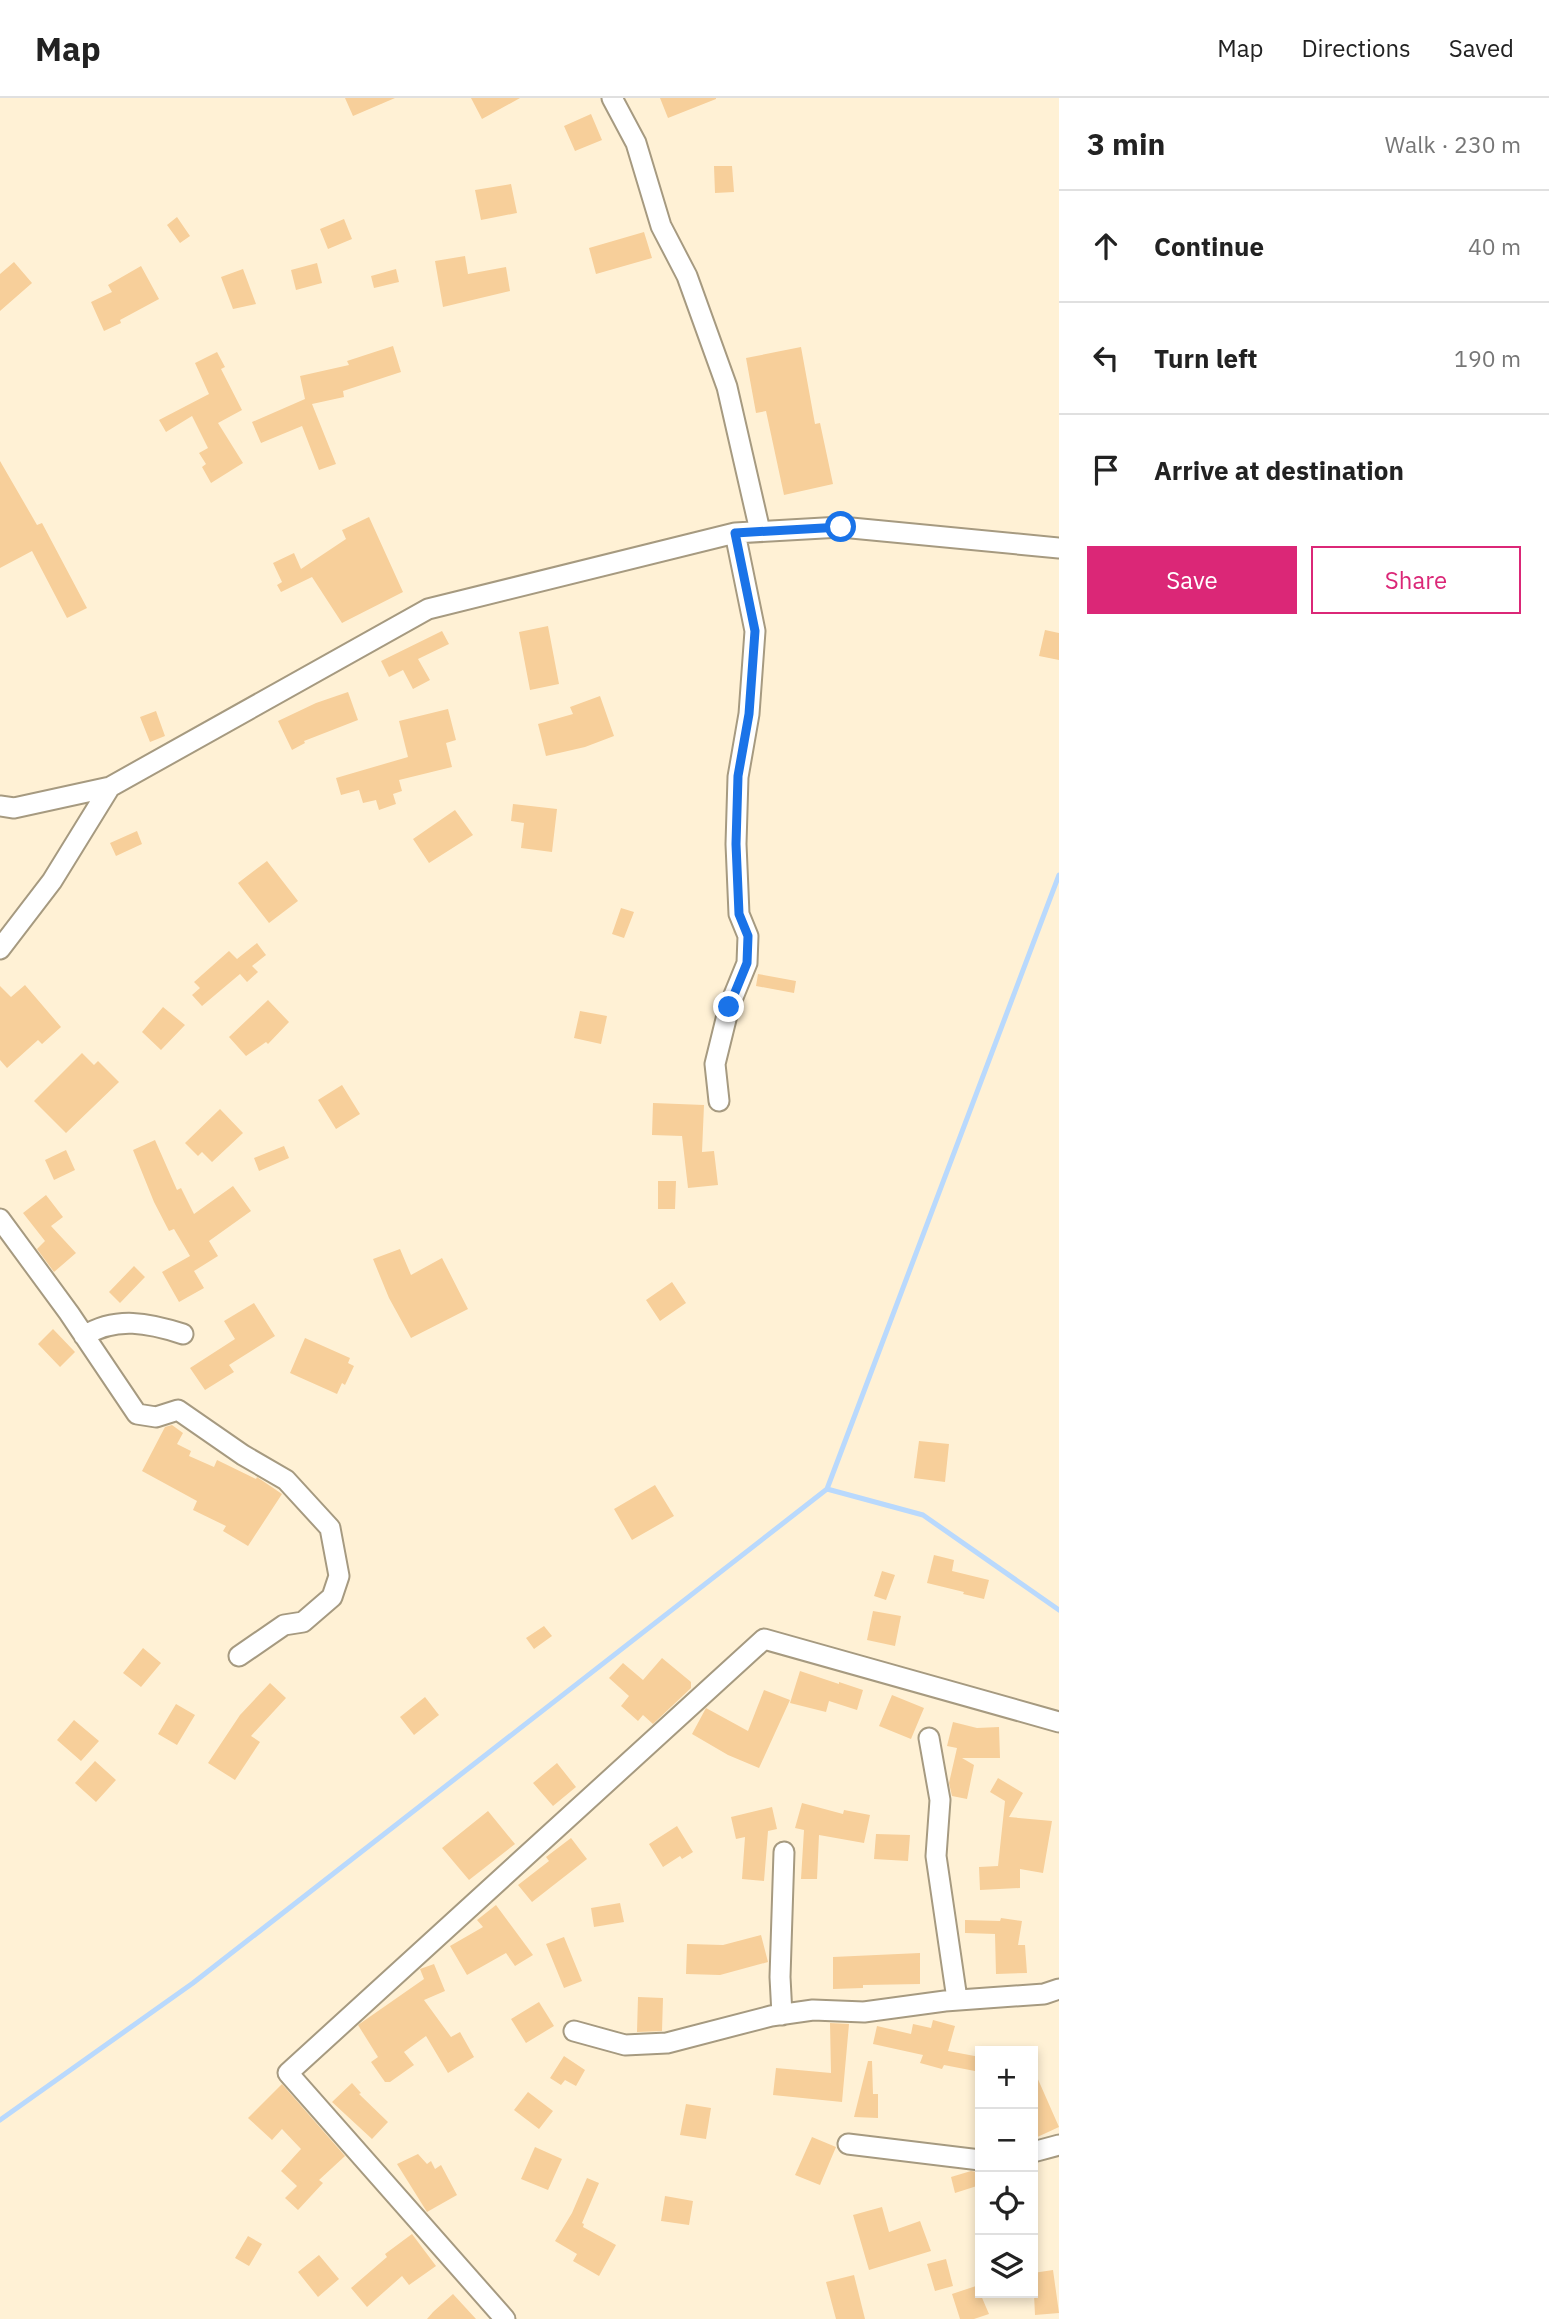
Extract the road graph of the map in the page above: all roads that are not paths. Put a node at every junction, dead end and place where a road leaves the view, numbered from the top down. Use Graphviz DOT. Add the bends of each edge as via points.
graph roads {
  1 [pos="612,98"];
  2 [pos="760,531"];
  3 [pos="735,533"];
  4 [pos="1059,548"];
  5 [pos="110,787"];
  6 [pos="0,806"];
  7 [pos="0,949"];
  8 [pos="719,1101"];
  9 [pos="0,1219"];
  10 [pos="183,1334"];
  11 [pos="84,1336"];
  12 [pos="239,1656"];
  13 [pos="1059,1722"];
  14 [pos="929,1738"];
  15 [pos="784,1852"];
  16 [pos="1059,1989"];
  17 [pos="957,2000"];
  18 [pos="782,2015"];
  19 [pos="574,2031"];
  20 [pos="848,2144"];
  21 [pos="1059,2145"];
  22 [pos="1038,2151"];
  23 [pos="975,2159"];
  24 [pos="505,2319"];
  1 -- 2 [label="street" via="636,143 661,226 687,276 727,387"];
  2 -- 3 [label="street"];
  2 -- 4 [label="street" via="841,527"];
  3 -- 5 [label="street" via="428,609"];
  3 -- 8 [label="street" via="755,631 749,714 738,776 736,844 739,914 748,936 747,963 729,1007 715,1064"];
  5 -- 6 [label="street" via="14,808"];
  5 -- 7 [label="street" via="52,881"];
  9 -- 11 [label="street"];
  10 -- 11 [label="street" via="116,1322"];
  11 -- 12 [label="street" via="137,1414 156,1418 178,1410 286,1480 330,1528 339,1576 332,1597 303,1622 285,1625"];
  13 -- 24 [label="street" via="764,1639 288,2073"];
  14 -- 17 [label="street" via="940,1800 936,1856"];
  15 -- 18 [label="street"];
  16 -- 17 [label="street"];
  17 -- 18 [label="street" via="864,2012 813,2010"];
  18 -- 19 [label="street" via="667,2042 625,2045"];
  20 -- 23 [label="street"];
  21 -- 22 [label="street"];
}
